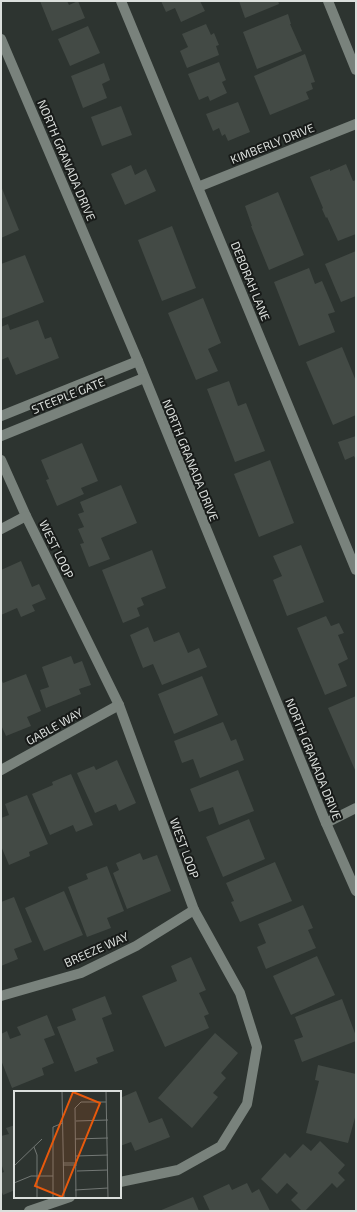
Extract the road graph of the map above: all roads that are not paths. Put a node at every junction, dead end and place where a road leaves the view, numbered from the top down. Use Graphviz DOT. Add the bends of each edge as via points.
graph roads {
  1 [pos="122,1"];
  2 [pos="328,1"];
  3 [pos="1,39"];
  4 [pos="356,70"];
  5 [pos="356,124"];
  6 [pos="198,187"];
  7 [pos="138,361"];
  8 [pos="144,378"];
  9 [pos="1,416"];
  10 [pos="1,436"];
  11 [pos="1,460"];
  12 [pos="26,516"];
  13 [pos="1,529"];
  14 [pos="356,570"];
  15 [pos="119,705"];
  16 [pos="1,770"];
  17 [pos="356,808"];
  18 [pos="326,823"];
  19 [pos="356,891"];
  20 [pos="194,910"];
  21 [pos="1,996"];
  22 [pos="121,1182"];
  23 [pos="67,1198"];
  24 [pos="29,1211"];
  1 -- 6 [label="street, DEBORAH LANE"];
  2 -- 4 [label="street"];
  3 -- 7 [label="street, NORTH GRANADA DRIVE"];
  5 -- 6 [label="street, KIMBERLY DRIVE"];
  6 -- 14 [label="street, DEBORAH LANE"];
  7 -- 8 [label="street, NORTH GRANADA DRIVE"];
  7 -- 9 [label="street, STEEPLE GATE"];
  8 -- 10 [label="street, STEEPLE GATE"];
  8 -- 18 [label="street, NORTH GRANADA DRIVE"];
  11 -- 12 [label="street, WEST LOOP"];
  12 -- 13 [label="street"];
  12 -- 15 [label="street, WEST LOOP"];
  15 -- 16 [label="street, GABLE WAY"];
  15 -- 20 [label="street, WEST LOOP"];
  17 -- 18 [label="street"];
  18 -- 19 [label="street, NORTH GRANADA DRIVE"];
  20 -- 21 [label="street, BREEZE WAY" via="136,946 81,973"];
  20 -- 22 [label="street, WEST LOOP" via="240,993 257,1047 247,1104 221,1146 178,1170"];
  23 -- 24 [label="street"];
}
